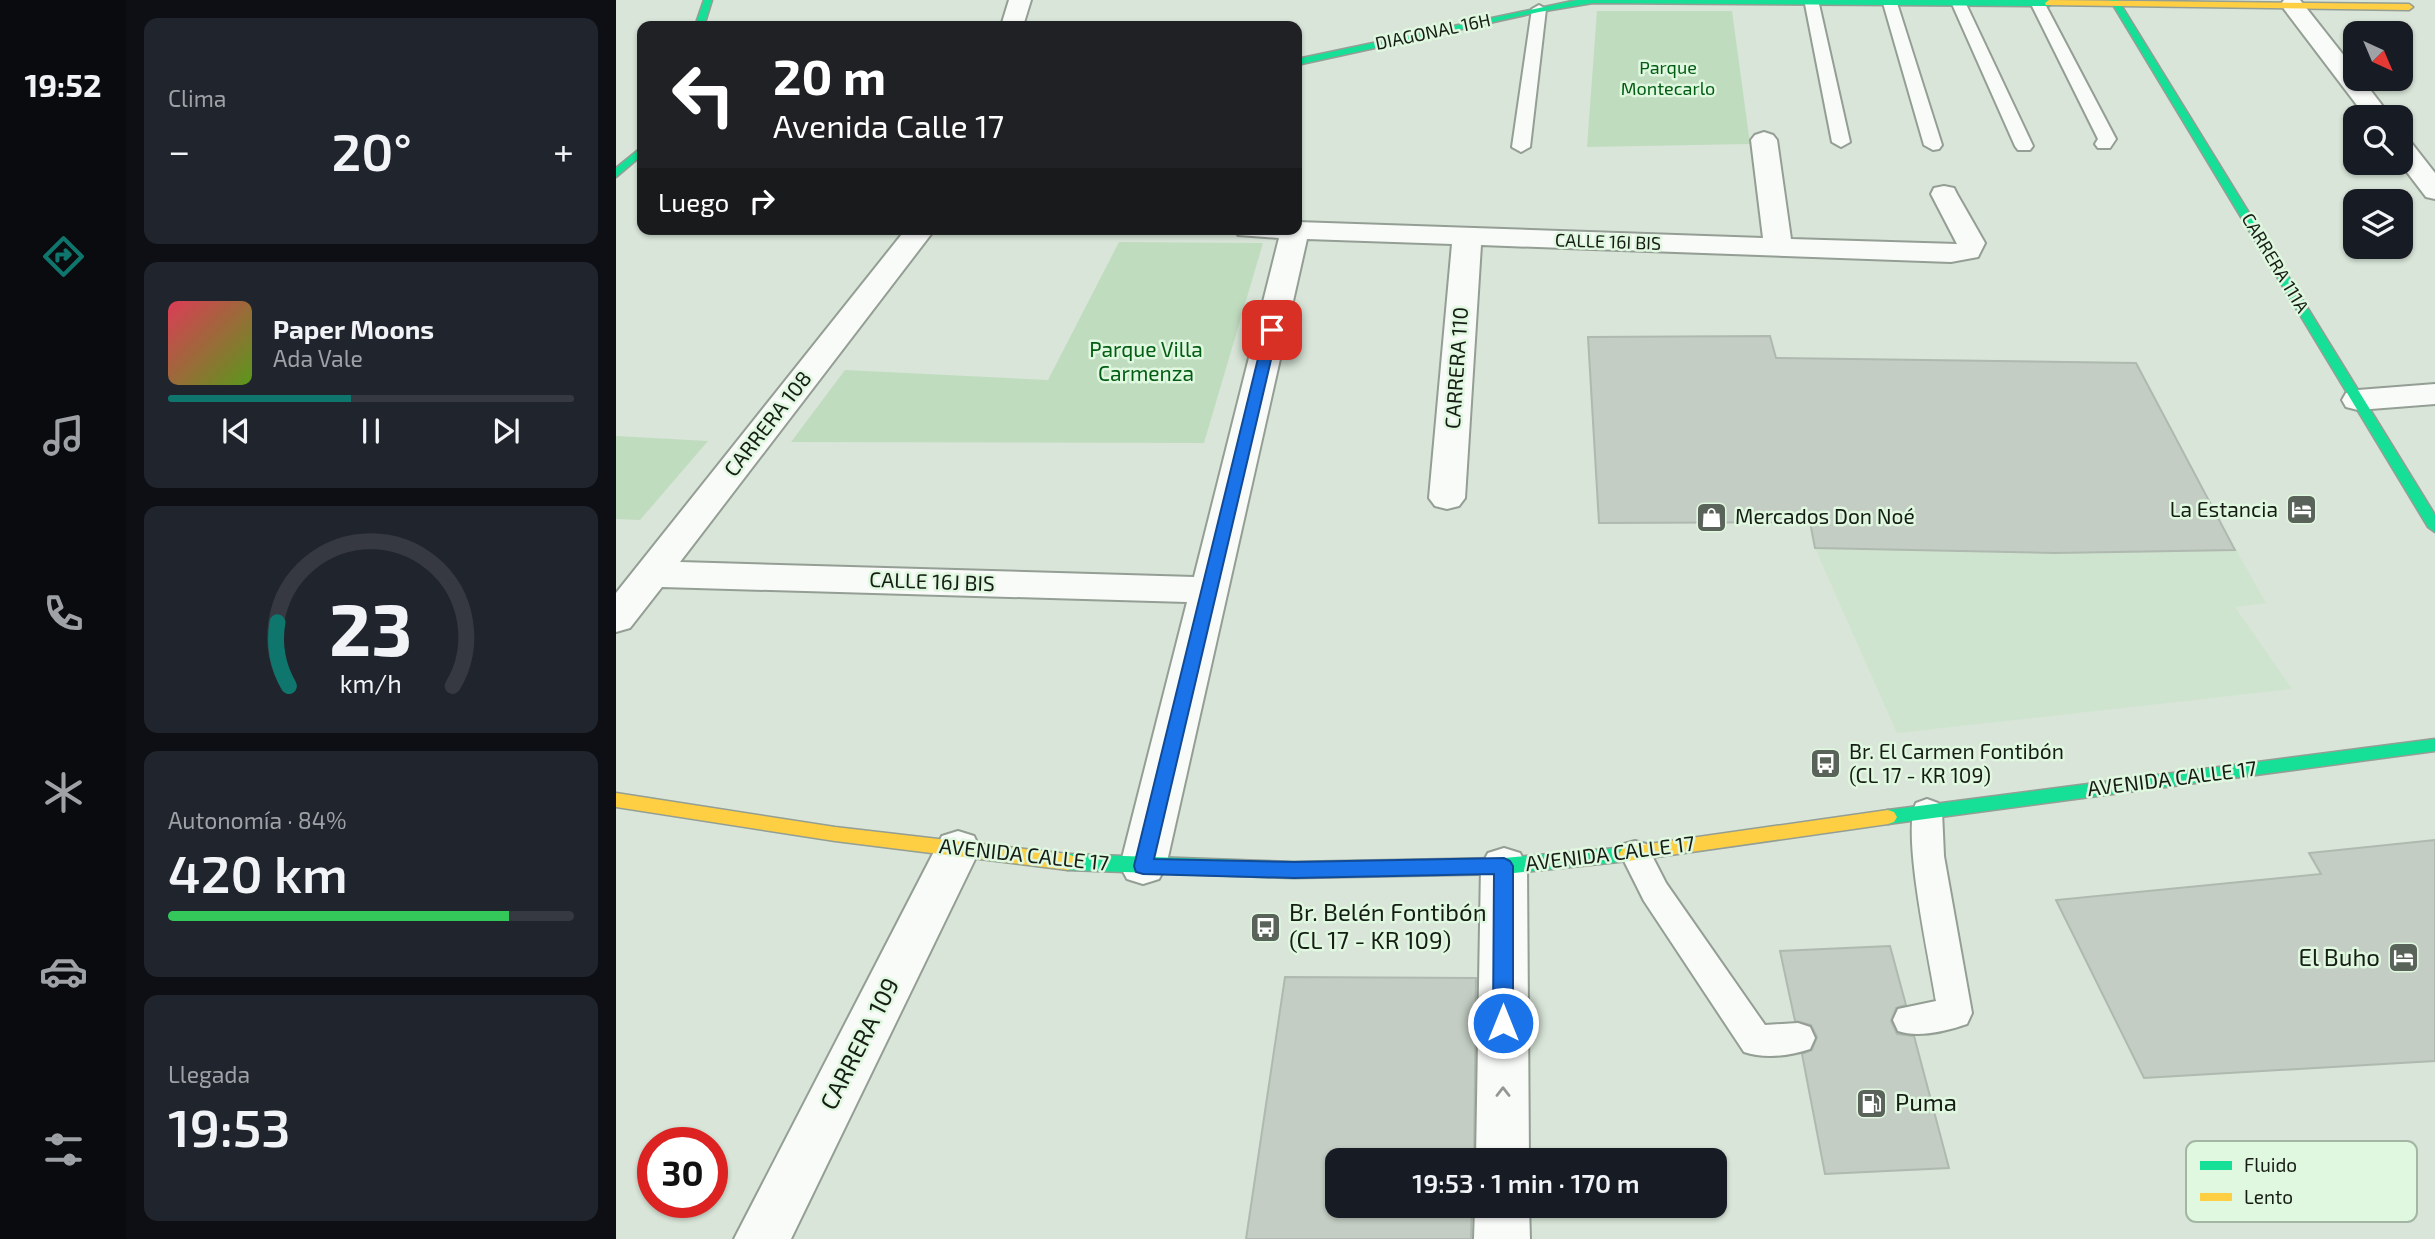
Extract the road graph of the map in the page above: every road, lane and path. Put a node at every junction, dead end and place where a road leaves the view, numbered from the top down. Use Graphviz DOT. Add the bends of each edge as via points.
graph roads {
  1 [pos="708,0"];
  2 [pos="1020,0"];
  3 [pos="2115,1"];
  4 [pos="1890,3"];
  5 [pos="1812,4"];
  6 [pos="1959,4"];
  7 [pos="2038,4"];
  8 [pos="2292,4"];
  9 [pos="2409,7"];
  10 [pos="1539,9"];
  11 [pos="701,21"];
  12 [pos="1014,21"];
  13 [pos="1302,61"];
  14 [pos="2370,105"];
  15 [pos="1764,140"];
  16 [pos="1842,142"];
  17 [pos="2104,144"];
  18 [pos="1933,145"];
  19 [pos="2024,146"];
  20 [pos="1521,147"];
  21 [pos="637,155"];
  22 [pos="2413,162"];
  23 [pos="616,174"];
  24 [pos="2435,191"];
  25 [pos="1944,194"];
  26 [pos="1302,230"];
  27 [pos="916,235"];
  28 [pos="1294,235"];
  29 [pos="1467,239"];
  30 [pos="1778,247"];
  31 [pos="2435,394"];
  32 [pos="2358,400"];
  33 [pos="1447,498"];
  34 [pos="2435,527"];
  35 [pos="653,574"];
  36 [pos="1210,590"];
  37 [pos="616,619"];
  38 [pos="2435,745"];
  39 [pos="616,800"];
  40 [pos="1927,811"];
  41 [pos="958,849"];
  42 [pos="1635,852"];
  43 [pos="1143,866"];
  44 [pos="1504,866"];
  45 [pos="1910,1020"];
  46 [pos="1798,1038"];
  47 [pos="1502,1148"];
  48 [pos="1502,1218"];
  49 [pos="762,1239"];
  50 [pos="1502,1239"];
  1 -- 11 [label="street"];
  2 -- 12 [label="street"];
  3 -- 7 [label="street, DIAGONAL 16H"];
  3 -- 8 [label="street, DIAGONAL 16H"];
  3 -- 32 [label="street, CARRERA 111A"];
  4 -- 5 [label="street, DIAGONAL 16H"];
  4 -- 6 [label="street, DIAGONAL 16H"];
  4 -- 18 [label="lane"];
  5 -- 10 [label="street, DIAGONAL 16H" via="1593,0"];
  5 -- 16 [label="lane"];
  6 -- 7 [label="street, DIAGONAL 16H"];
  6 -- 19 [label="lane"];
  7 -- 17 [label="lane" via="2107,139"];
  8 -- 9 [label="street, DIAGONAL 16H"];
  8 -- 14 [label="street"];
  10 -- 13 [label="street, DIAGONAL 16H"];
  10 -- 20 [label="lane"];
  15 -- 30 [label="street"];
  21 -- 23 [label="street"];
  22 -- 24 [label="street"];
  25 -- 30 [label="street, CALLE 16I BIS" via="1971,243 1968,251"];
  26 -- 29 [label="street, CALLE 16I BIS"];
  27 -- 35 [label="street, CARRERA 108"];
  28 -- 36 [label="street"];
  29 -- 30 [label="street, CALLE 16I BIS"];
  29 -- 33 [label="street, CARRERA 110"];
  31 -- 32 [label="street"];
  32 -- 34 [label="street, CARRERA 111A"];
  35 -- 36 [label="street, CALLE 16J BIS"];
  35 -- 37 [label="street, CARRERA 108"];
  36 -- 43 [label="street"];
  38 -- 40 [label="street, AVENIDA CALLE 17"];
  39 -- 41 [label="street, AVENIDA CALLE 17"];
  40 -- 42 [label="street, AVENIDA CALLE 17"];
  40 -- 45 [label="lane" via="1929,856 1955,1013"];
  41 -- 43 [label="street, AVENIDA CALLE 17" via="1049,861"];
  41 -- 49 [label="street, CARRERA 109"];
  42 -- 44 [label="street, AVENIDA CALLE 17"];
  42 -- 46 [label="lane" via="1654,892 1756,1041"];
  43 -- 44 [label="street, AVENIDA CALLE 17" via="1294,870"];
  47 -- 44 [label="street, one-way"];
  48 -- 50 [label="street"];
}
